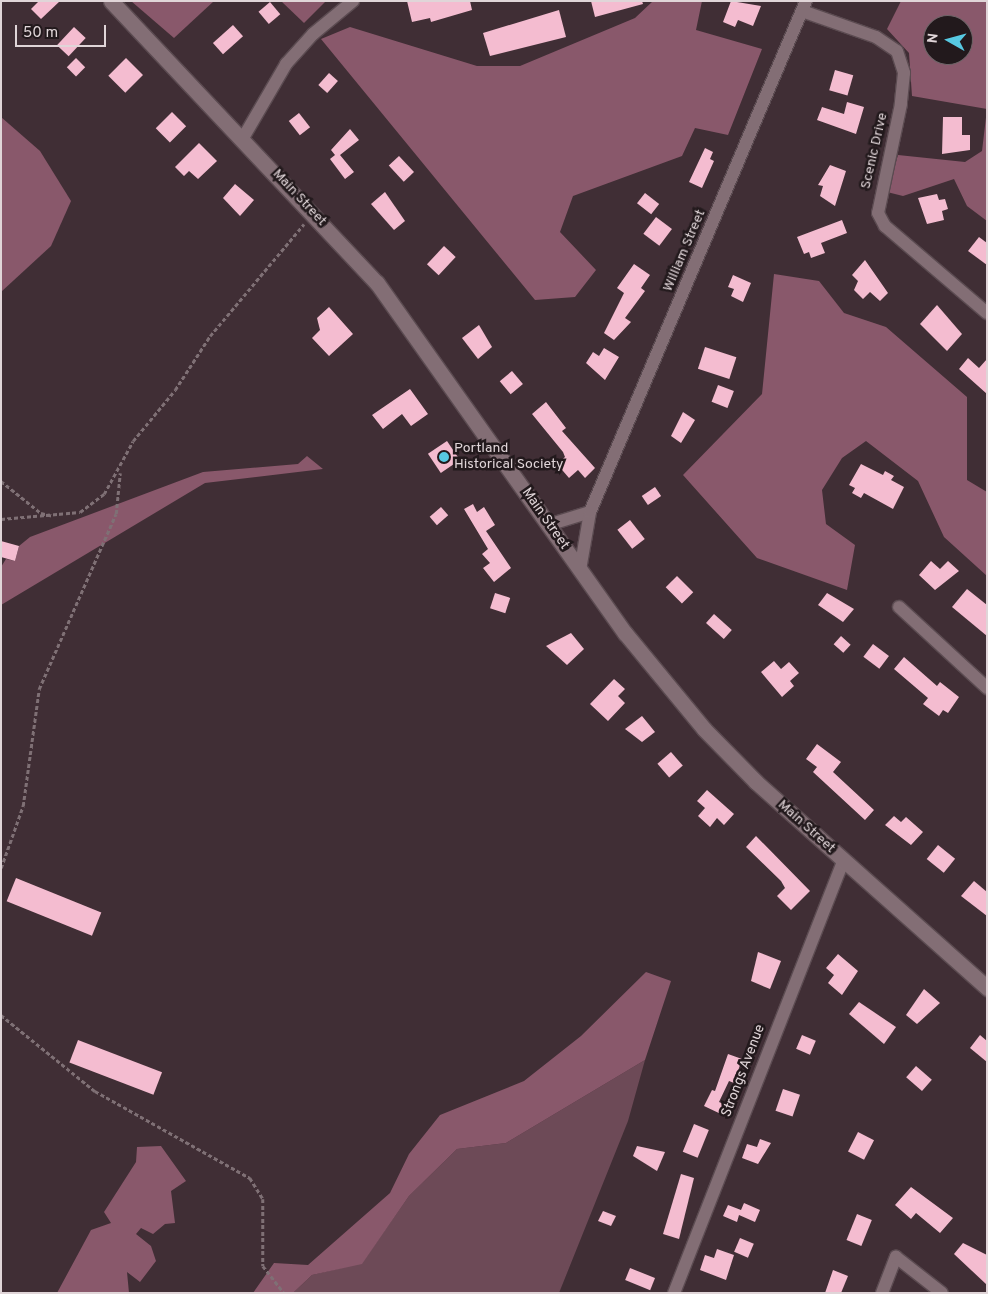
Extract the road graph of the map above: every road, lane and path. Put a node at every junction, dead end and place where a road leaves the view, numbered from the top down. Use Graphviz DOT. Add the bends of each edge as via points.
graph roads {
  1 [pos="111,1"];
  2 [pos="353,1"];
  3 [pos="804,6"];
  4 [pos="243,138"];
  5 [pos="313,213"];
  6 [pos="987,313"];
  7 [pos="120,471"];
  8 [pos="1,481"];
  9 [pos="590,512"];
  10 [pos="57,516"];
  11 [pos="1,519"];
  12 [pos="548,524"];
  13 [pos="580,570"];
  14 [pos="899,607"];
  15 [pos="987,688"];
  16 [pos="843,861"];
  17 [pos="1,868"];
  18 [pos="987,988"];
  19 [pos="1,1015"];
  20 [pos="284,1293"];
  21 [pos="674,1293"];
  22 [pos="882,1293"];
  23 [pos="942,1293"];
  1 -- 4 [label="main road, Main Street"];
  2 -- 4 [label="street" via="313,34 286,64"];
  3 -- 6 [label="street, Scenic Drive" via="876,37 897,51 904,73 901,104 878,213 885,226"];
  3 -- 9 [label="street, William Street"];
  4 -- 5 [label="main road, Main Street"];
  5 -- 7 [label="path" via="210,336 175,390 133,441"];
  5 -- 12 [label="main road, Main Street" via="406,320"];
  7 -- 10 [label="path" via="104,494 88,506"];
  7 -- 17 [label="path" via="116,514 39,689 23,806"];
  8 -- 10 [label="path" via="41,513"];
  9 -- 12 [label="street"];
  9 -- 13 [label="street, William Street"];
  10 -- 11 [label="path"];
  12 -- 13 [label="main road, Main Street"];
  13 -- 16 [label="main road, Main Street" via="704,729"];
  14 -- 15 [label="street"];
  16 -- 18 [label="main road, Main Street"];
  16 -- 21 [label="street, Strongs Avenue"];
  19 -- 20 [label="path" via="95,1091 250,1178 262,1199 262,1266"];
  22 -- 23 [label="street" via="896,1257"];
}
